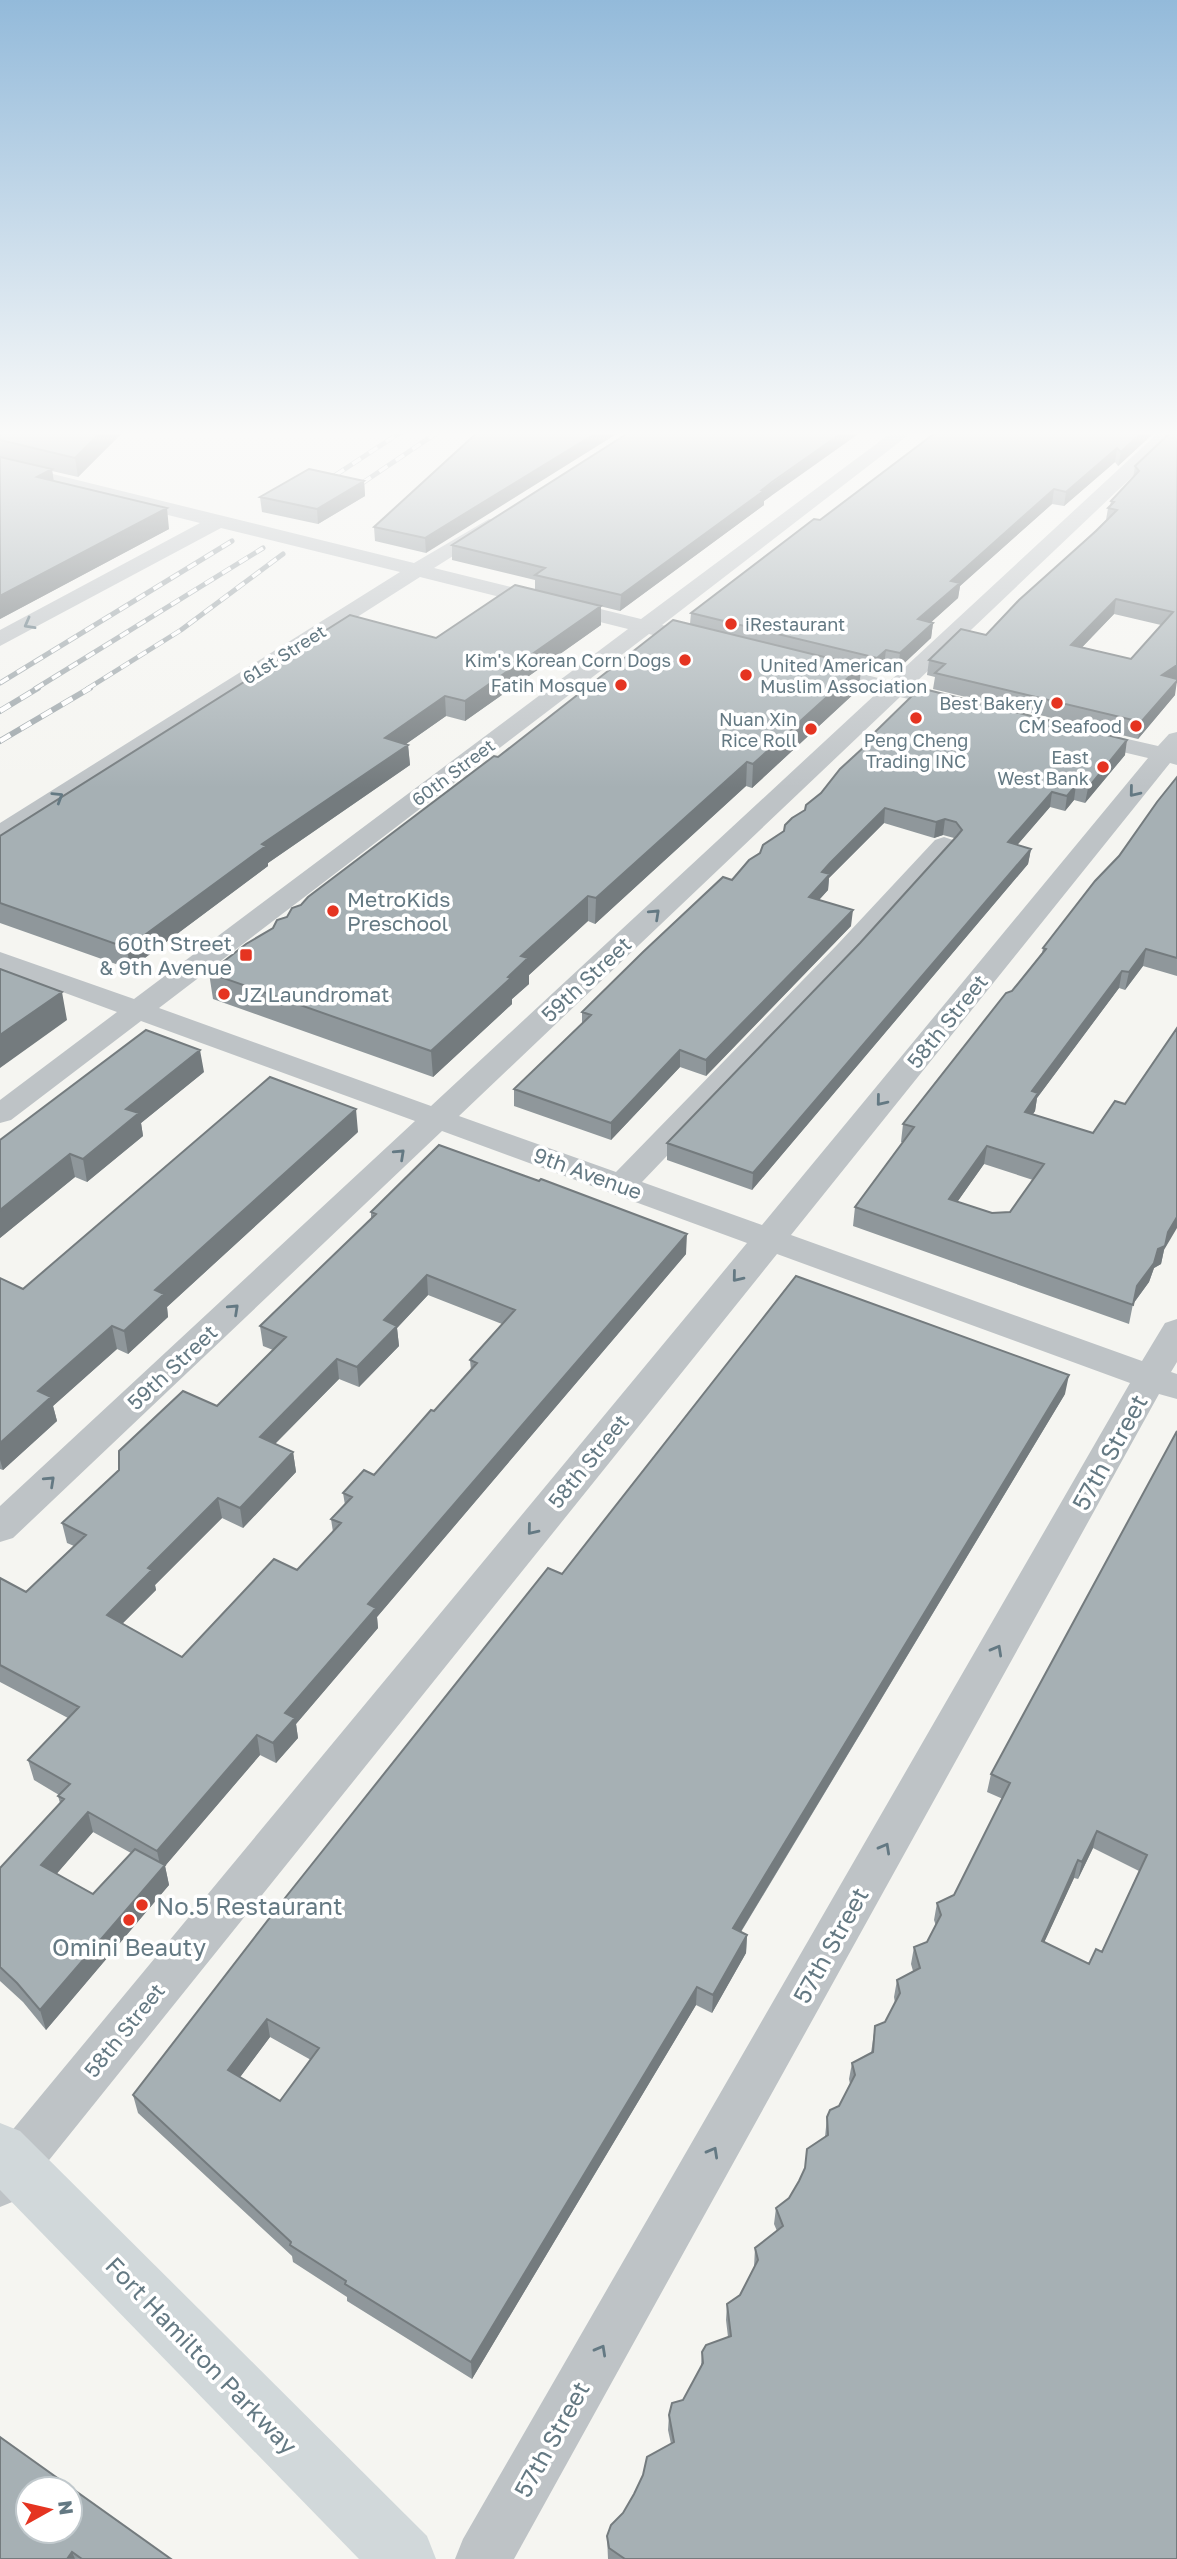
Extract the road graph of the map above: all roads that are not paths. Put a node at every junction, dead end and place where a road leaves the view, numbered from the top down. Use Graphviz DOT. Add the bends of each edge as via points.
graph roads {
  1 [pos="165,549"];
  2 [pos="332,549"];
  3 [pos="450,549"];
  4 [pos="748,549"];
  5 [pos="1044,549"];
  6 [pos="417,570"];
  7 [pos="645,627"];
  8 [pos="0,639"];
  9 [pos="721,646"];
  10 [pos="797,664"];
  11 [pos="896,689"];
  12 [pos="932,698"];
  13 [pos="1062,730"];
  14 [pos="1173,751"];
  15 [pos="0,834"];
  16 [pos="944,845"];
  17 [pos="0,960"];
  18 [pos="138,1010"];
  19 [pos="0,1114"];
  20 [pos="438,1118"];
  21 [pos="621,1185"];
  22 [pos="768,1239"];
  23 [pos="1177,1331"];
  24 [pos="1164,1382"];
  25 [pos="0,1528"];
  26 [pos="5,2166"];
  27 [pos="404,2559"];
  28 [pos="483,2559"];
  1 -- 8 [label="street, one-way"];
  2 -- 6 [label="street"];
  3 -- 6 [label="street, 61st Street"];
  4 -- 7 [label="street, 60th Street"];
  5 -- 11 [label="street, 59th Street"];
  6 -- 7 [label="street"];
  15 -- 6 [label="street, 61st Street, one-way"];
  7 -- 9 [label="street"];
  7 -- 18 [label="street, 60th Street"];
  10 -- 11 [label="street"];
  11 -- 12 [label="street"];
  20 -- 11 [label="street, 59th Street, one-way"];
  13 -- 14 [label="street"];
  14 -- 22 [label="street, 58th Street, one-way"];
  16 -- 21 [label="street"];
  17 -- 18 [label="street, 9th Avenue"];
  18 -- 19 [label="street, 60th Street"];
  18 -- 20 [label="street, 9th Avenue"];
  20 -- 21 [label="street, 9th Avenue"];
  25 -- 20 [label="street, 59th Street, one-way"];
  21 -- 22 [label="street, 9th Avenue"];
  22 -- 24 [label="street, 9th Avenue"];
  22 -- 26 [label="street, 58th Street, one-way"];
  23 -- 24 [label="street, 57th Street"];
  28 -- 24 [label="street, 57th Street, one-way"];
  26 -- 27 [label="main road, Fort Hamilton Parkway"];
}
